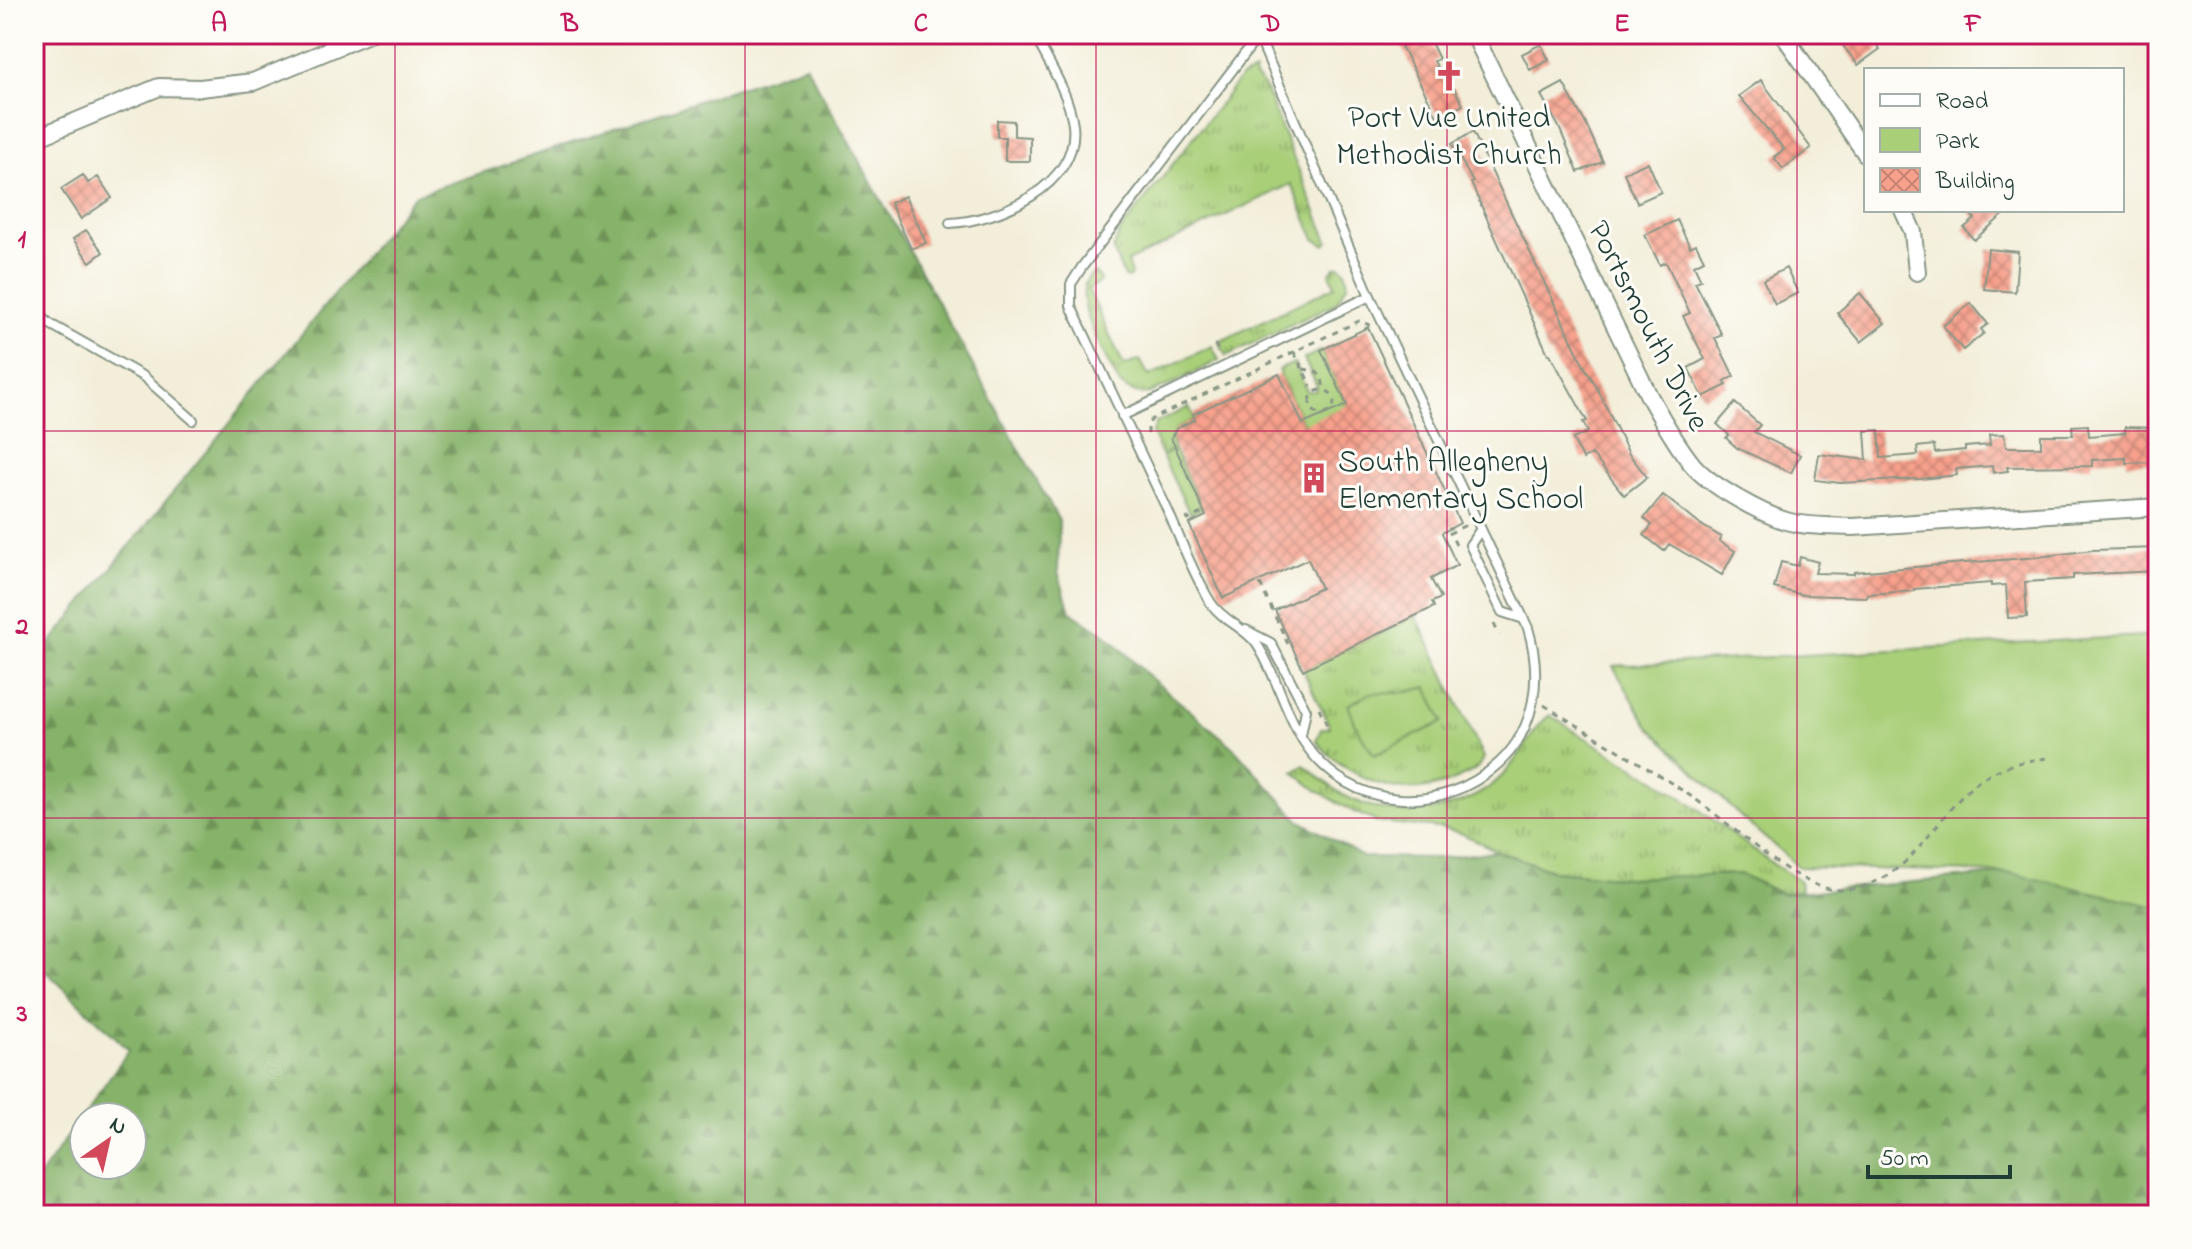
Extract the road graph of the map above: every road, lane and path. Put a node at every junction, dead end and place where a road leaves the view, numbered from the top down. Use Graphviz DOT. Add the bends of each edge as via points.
graph roads {
  1 [pos="368,34"];
  2 [pos="1034,34"];
  3 [pos="1474,34"];
  4 [pos="1783,34"];
  5 [pos="1258,35"];
  6 [pos="34,139"];
  7 [pos="1864,151"];
  8 [pos="1904,212"];
  9 [pos="950,223"];
  10 [pos="1917,272"];
  11 [pos="1370,296"];
  12 [pos="34,310"];
  13 [pos="1370,325"];
  14 [pos="1215,344"];
  15 [pos="1294,352"];
  16 [pos="1221,358"];
  17 [pos="1303,369"];
  18 [pos="1311,386"];
  19 [pos="1323,392"];
  20 [pos="1122,416"];
  21 [pos="193,420"];
  22 [pos="1148,435"];
  23 [pos="1182,505"];
  24 [pos="2158,507"];
  25 [pos="1458,511"];
  26 [pos="1203,512"];
  27 [pos="1481,529"];
  28 [pos="1456,546"];
  29 [pos="1524,619"];
  30 [pos="1228,621"];
  31 [pos="1493,622"];
  32 [pos="1499,635"];
  33 [pos="1534,698"];
  34 [pos="1301,736"];
  35 [pos="2050,758"];
  1 -- 6 [label="street" via="253,82 159,87"];
  2 -- 9 [label="lane" via="1073,121 1068,155 1055,178 1019,204 971,222"];
  3 -- 24 [label="street, Portsmouth Drive" via="1649,396 1693,466 1720,486 1787,521 1830,526"];
  4 -- 7 [label="street"];
  5 -- 11 [label="lane"];
  5 -- 20 [label="lane" via="1071,284 1071,306"];
  8 -- 10 [label="street" via="1913,232"];
  11 -- 20 [label="lane"];
  11 -- 27 [label="lane"];
  12 -- 21 [label="lane" via="144,377"];
  13 -- 15 [label="path" via="1359,321"];
  14 -- 16 [label="path"];
  15 -- 17 [label="path"];
  15 -- 22 [label="path" via="1152,419"];
  17 -- 18 [label="path"];
  17 -- 19 [label="path" via="1319,372"];
  19 -- 19 [label="path" via="1309,401 1317,413 1329,411 1335,403"];
  20 -- 30 [label="lane" via="1212,604"];
  23 -- 26 [label="path" via="1188,520"];
  25 -- 28 [label="path" via="1464,526 1450,533"];
  27 -- 29 [label="lane"];
  27 -- 29 [label="lane" via="1470,545 1502,612"];
  29 -- 33 [label="lane" via="1536,665"];
  30 -- 34 [label="lane" via="1256,644"];
  30 -- 34 [label="lane" via="1271,643 1306,710"];
  31 -- 32 [label="path"];
  33 -- 34 [label="lane" via="1508,755 1450,794 1412,801 1357,788 1325,766"];
  33 -- 35 [label="path" via="1691,796 1786,868 1825,888 1849,890 1895,871 1978,780 2001,767"];
}
